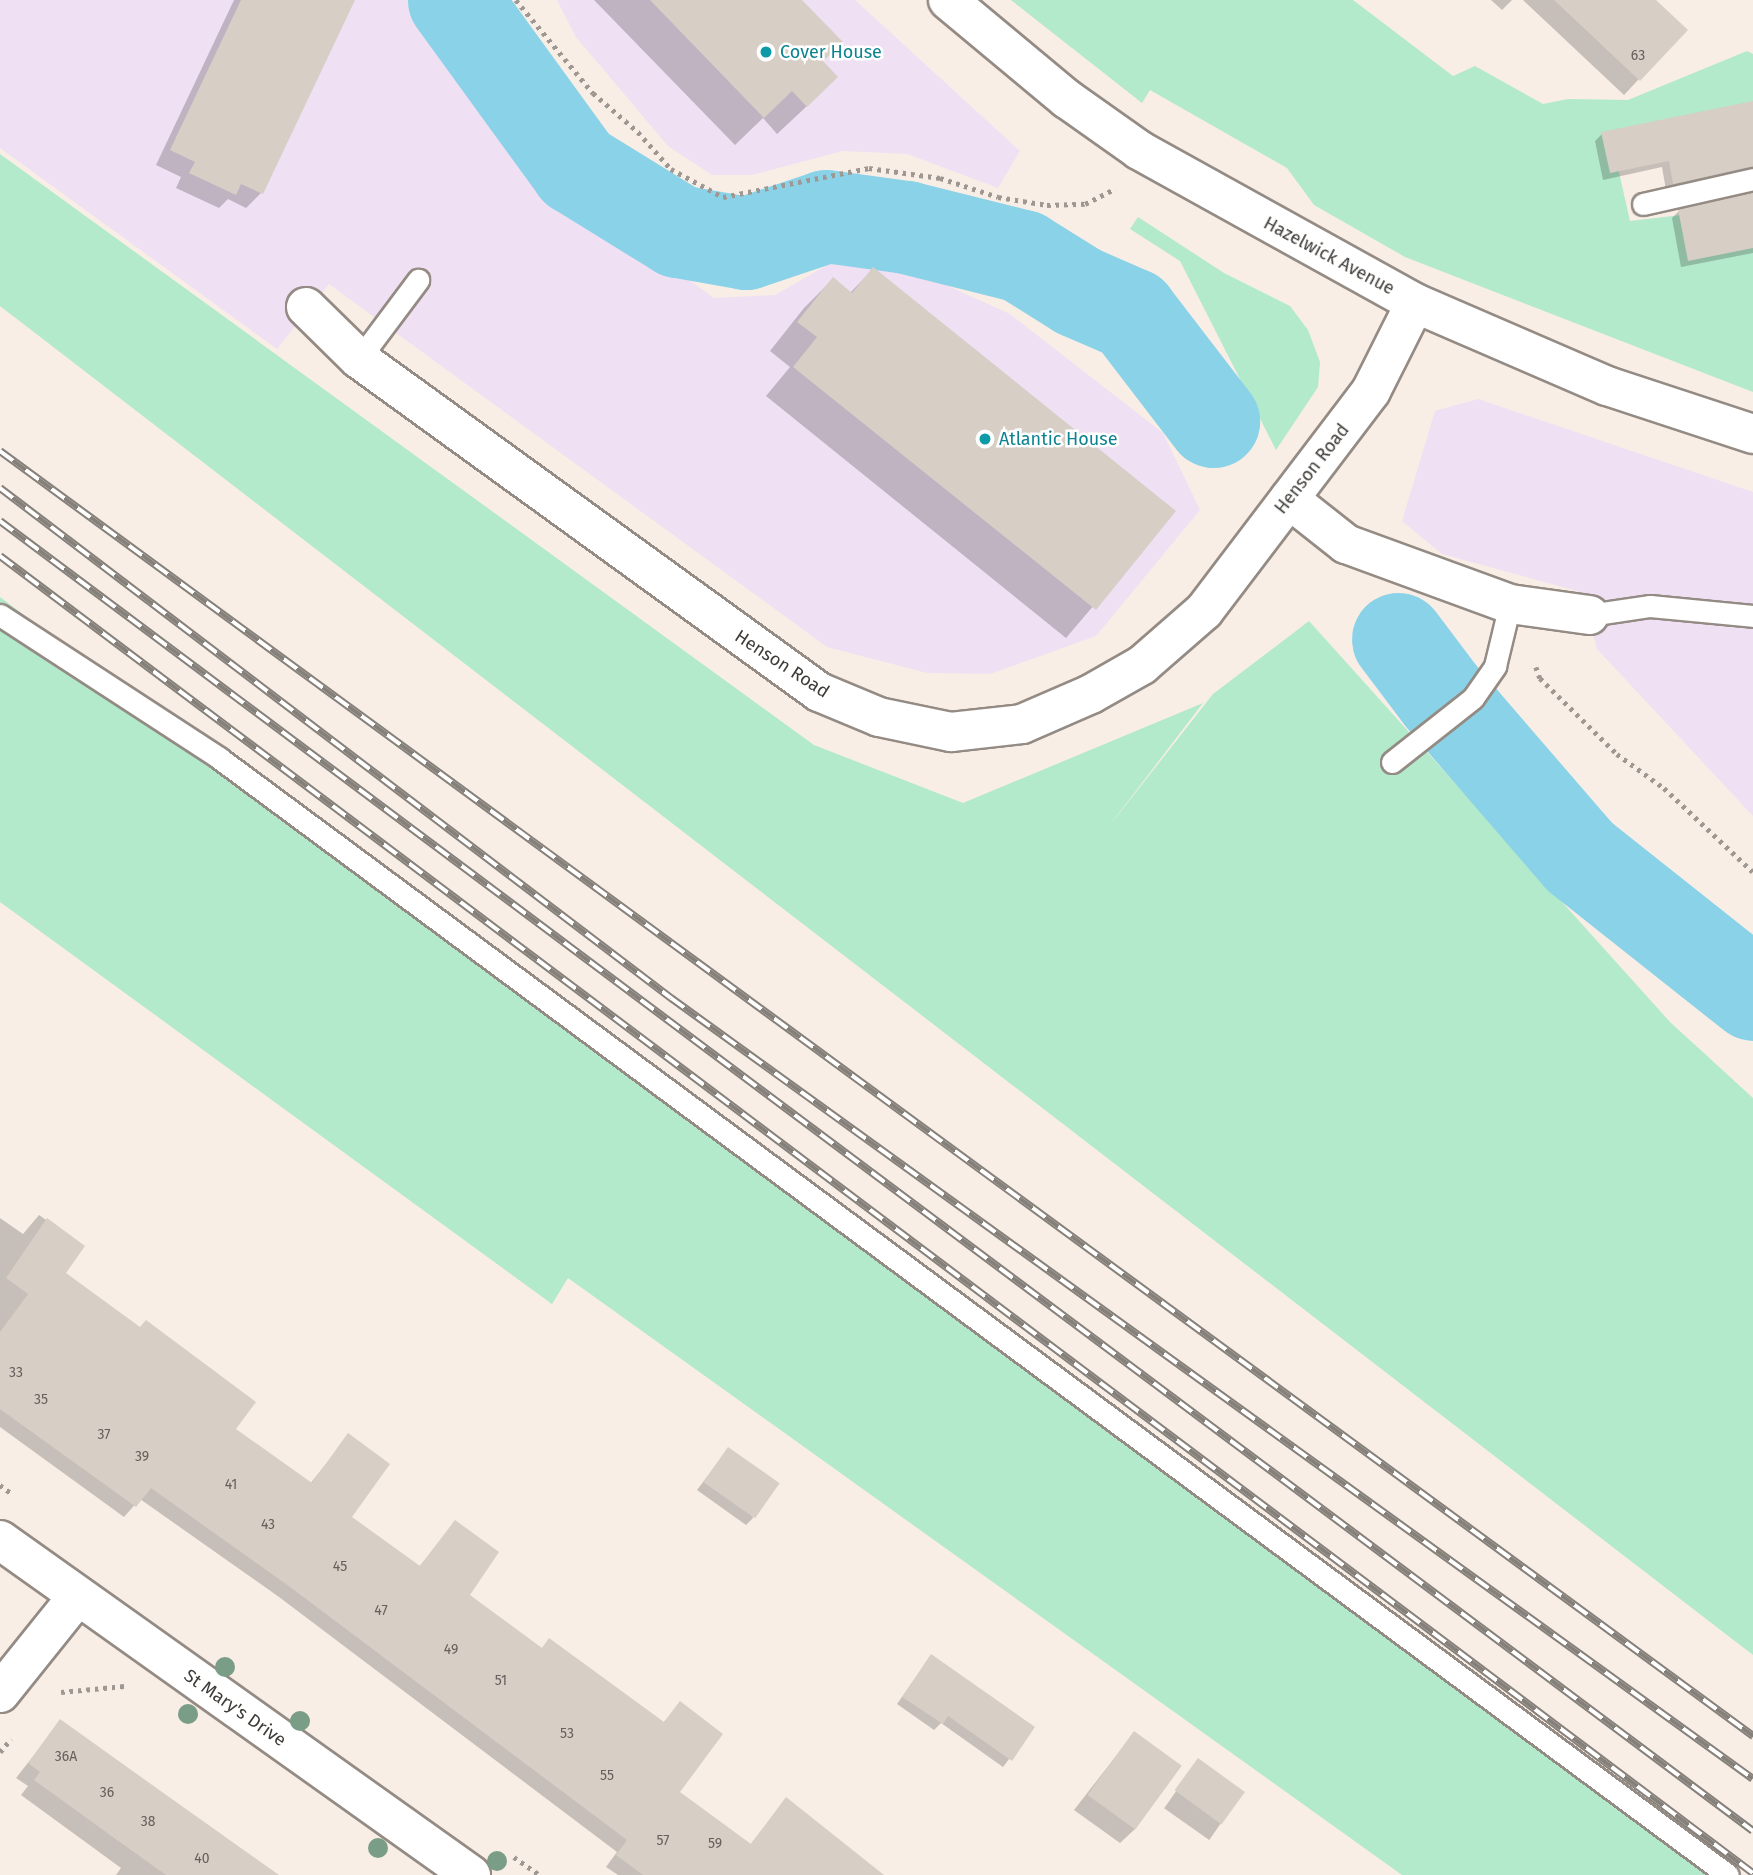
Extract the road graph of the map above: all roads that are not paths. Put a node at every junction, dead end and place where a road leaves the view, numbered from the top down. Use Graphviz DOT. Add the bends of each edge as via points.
graph roads {
  1 [pos="948,0"];
  2 [pos="1753,179"];
  3 [pos="1643,204"];
  4 [pos="418,280"];
  5 [pos="1415,303"];
  6 [pos="306,306"];
  7 [pos="359,359"];
  8 [pos="1753,434"];
  9 [pos="1289,499"];
  10 [pos="1510,604"];
  11 [pos="0,615"];
  12 [pos="1589,615"];
  13 [pos="1753,616"];
  14 [pos="1392,762"];
  15 [pos="0,1540"];
  16 [pos="77,1597"];
  17 [pos="0,1693"];
  18 [pos="471,1875"];
  19 [pos="1728,1875"];
  1 -- 5 [label="street, Hazelwick Avenue" via="1067,99 1139,150"];
  2 -- 3 [label="lane"];
  4 -- 7 [label="lane"];
  5 -- 8 [label="street, Hazelwick Avenue" via="1607,386"];
  5 -- 9 [label="street, Henson Road" via="1371,391"];
  6 -- 7 [label="street, Henson Road"];
  7 -- 9 [label="street, Henson Road" via="819,692 879,717 950,732 1022,724 1142,665 1205,611"];
  9 -- 10 [label="street" via="1346,544"];
  10 -- 12 [label="street"];
  10 -- 14 [label="lane" via="1495,666 1473,698"];
  11 -- 19 [label="lane" via="219,758"];
  12 -- 13 [label="lane" via="1650,606"];
  15 -- 16 [label="street, St Mary's Drive"];
  16 -- 17 [label="street"];
  16 -- 18 [label="street, St Mary's Drive"];
}
